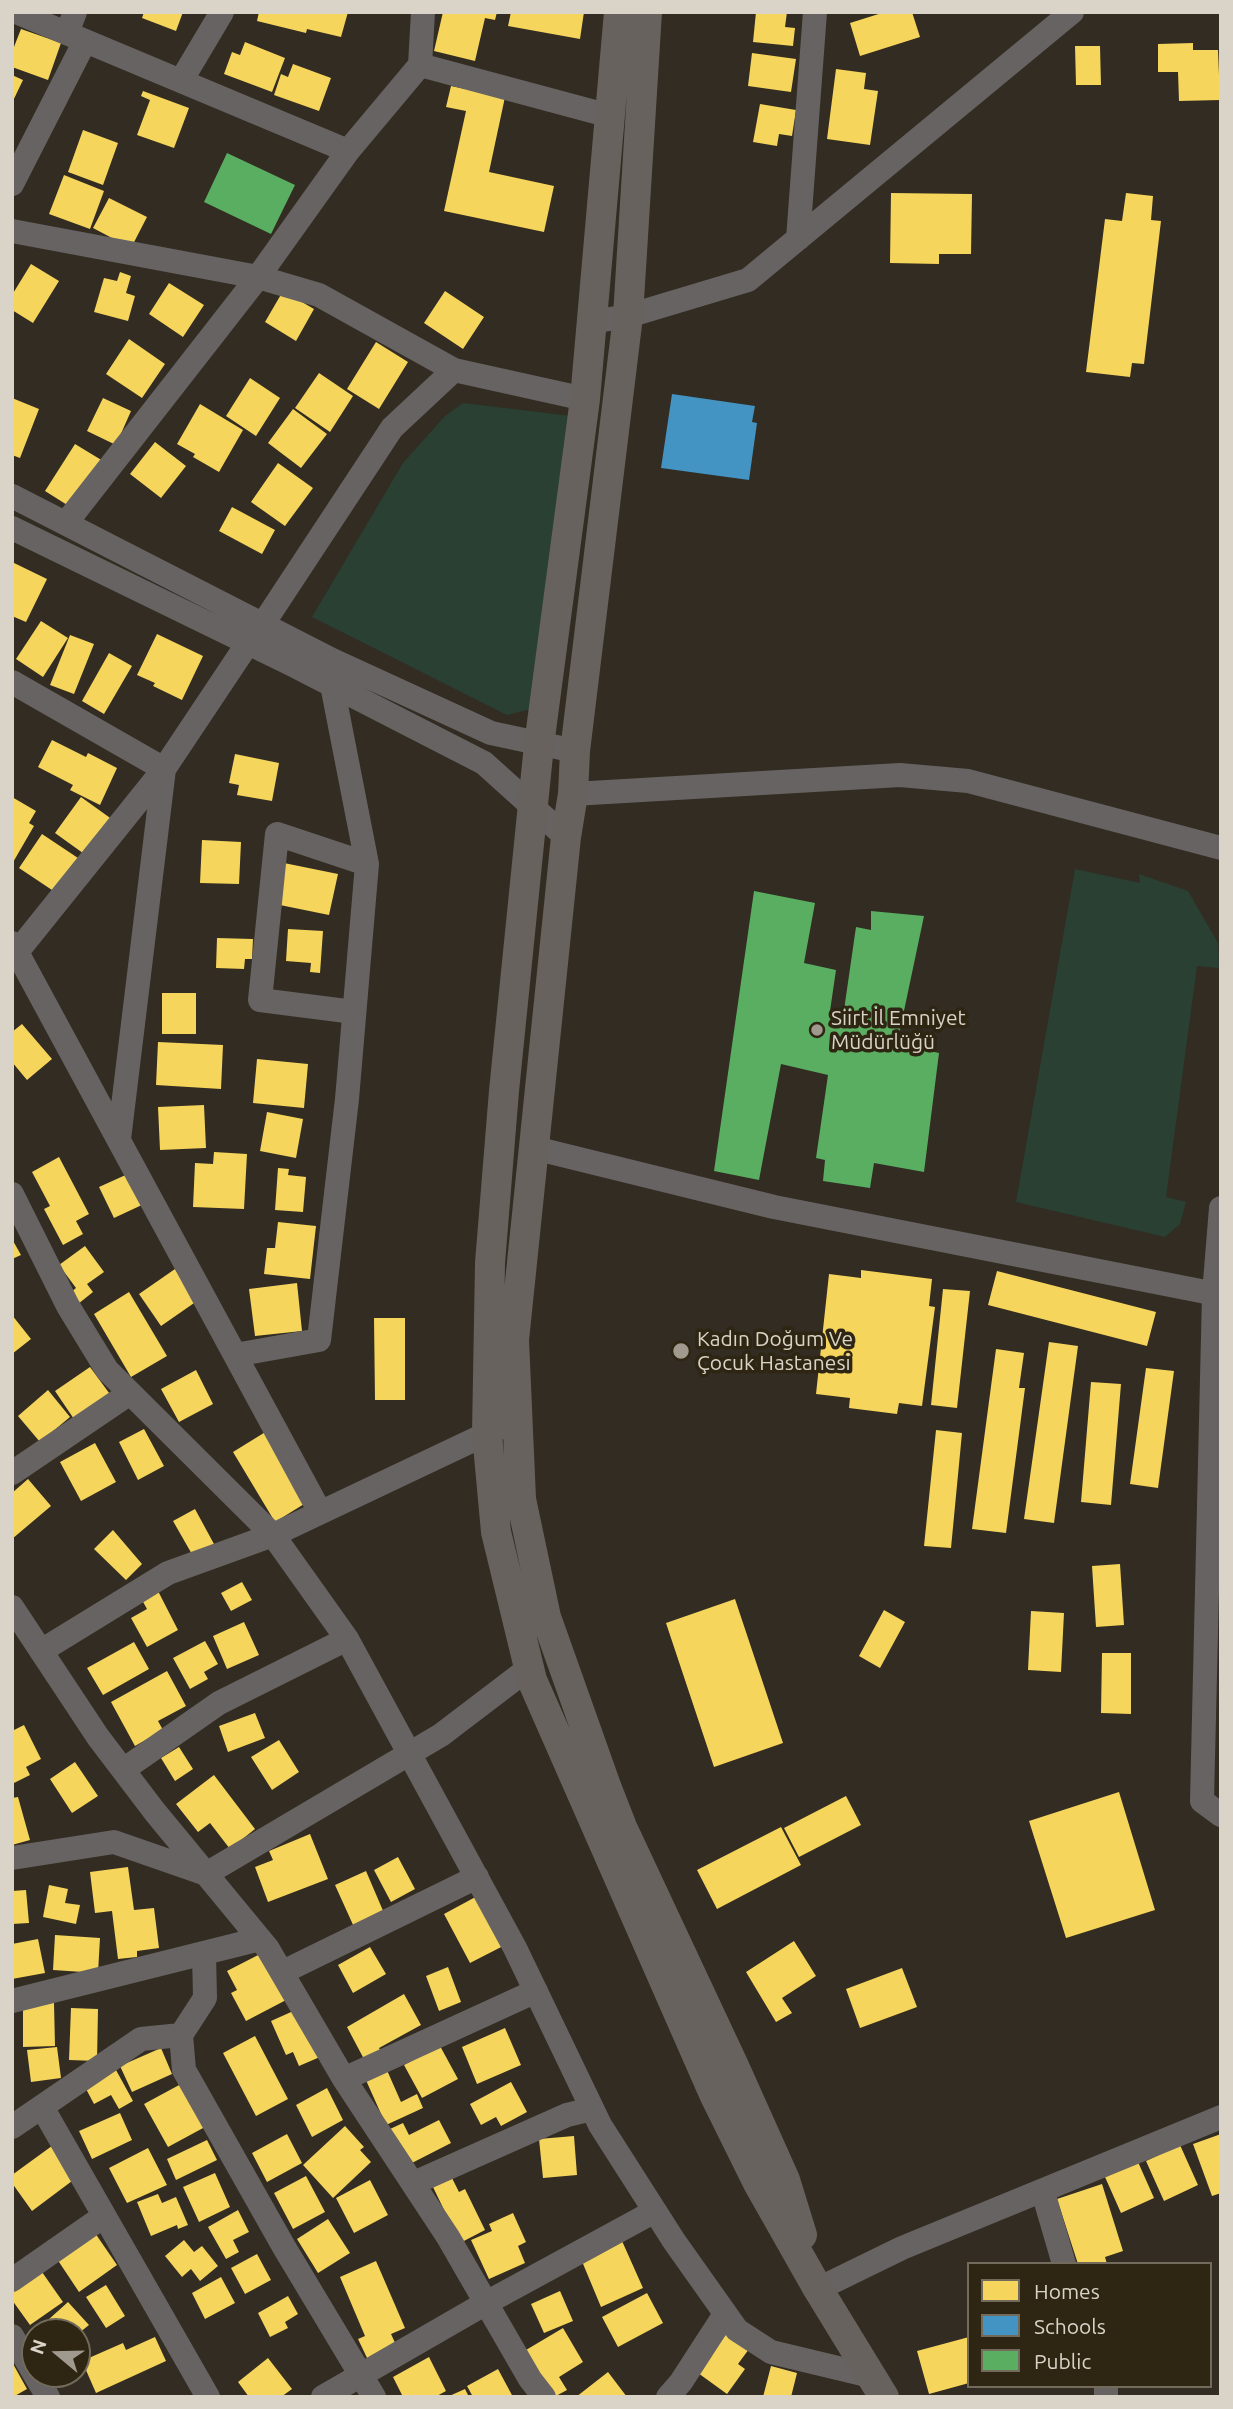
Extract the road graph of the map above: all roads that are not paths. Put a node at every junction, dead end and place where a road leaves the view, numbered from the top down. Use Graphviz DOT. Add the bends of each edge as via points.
graph roads {
  1 [pos="16,12"];
  2 [pos="222,12"];
  3 [pos="423,12"];
  4 [pos="619,12"];
  5 [pos="647,12"];
  6 [pos="816,12"];
  7 [pos="1072,12"];
  8 [pos="76,29"];
  9 [pos="420,65"];
  10 [pos="181,81"];
  11 [pos="610,116"];
  12 [pos="348,151"];
  13 [pos="12,184"];
  14 [pos="12,231"];
  15 [pos="798,239"];
  16 [pos="258,277"];
  17 [pos="628,316"];
  18 [pos="592,322"];
  19 [pos="454,370"];
  20 [pos="585,399"];
  21 [pos="12,496"];
  22 [pos="66,523"];
  23 [pos="12,528"];
  24 [pos="255,634"];
  25 [pos="12,682"];
  26 [pos="332,685"];
  27 [pos="540,745"];
  28 [pos="575,751"];
  29 [pos="164,769"];
  30 [pos="573,794"];
  31 [pos="533,807"];
  32 [pos="566,837"];
  33 [pos="1221,848"];
  34 [pos="367,864"];
  35 [pos="15,947"];
  36 [pos="354,1012"];
  37 [pos="119,1139"];
  38 [pos="534,1148"];
  39 [pos="12,1194"];
  40 [pos="1221,1208"];
  41 [pos="1217,1294"];
  42 [pos="234,1355"];
  43 [pos="131,1393"];
  44 [pos="517,1419"];
  45 [pos="487,1434"];
  46 [pos="12,1473"];
  47 [pos="320,1512"];
  48 [pos="273,1535"];
  49 [pos="12,1607"];
  50 [pos="347,1639"];
  51 [pos="41,1651"];
  52 [pos="529,1668"];
  53 [pos="411,1753"];
  54 [pos="123,1770"];
  55 [pos="1221,1815"];
  56 [pos="12,1858"];
  57 [pos="206,1874"];
  58 [pos="477,1877"];
  59 [pos="260,1939"];
  60 [pos="204,1952"];
  61 [pos="282,1972"];
  62 [pos="536,1992"];
  63 [pos="12,2001"];
  64 [pos="181,2035"];
  65 [pos="344,2079"];
  66 [pos="42,2107"];
  67 [pos="592,2109"];
  68 [pos="1221,2117"];
  69 [pos="12,2127"];
  70 [pos="414,2183"];
  71 [pos="1043,2192"];
  72 [pos="655,2211"];
  73 [pos="104,2216"];
  74 [pos="1063,2262"];
  75 [pos="12,2280"];
  76 [pos="818,2289"];
  77 [pos="486,2303"];
  78 [pos="725,2314"];
  79 [pos="12,2336"];
  80 [pos="360,2374"];
  81 [pos="877,2387"];
  82 [pos="48,2397"];
  83 [pos="208,2397"];
  84 [pos="323,2397"];
  85 [pos="374,2397"];
  86 [pos="544,2397"];
  87 [pos="668,2397"];
  1 -- 8 [label="street"];
  2 -- 10 [label="street"];
  3 -- 9 [label="street"];
  4 -- 11 [label="main road"];
  5 -- 17 [label="main road"];
  6 -- 15 [label="street"];
  7 -- 15 [label="street"];
  8 -- 10 [label="street"];
  8 -- 13 [label="street"];
  9 -- 11 [label="street"];
  9 -- 12 [label="street"];
  10 -- 12 [label="street"];
  11 -- 18 [label="main road"];
  12 -- 16 [label="street"];
  14 -- 16 [label="street"];
  15 -- 17 [label="street" via="748,280"];
  16 -- 19 [label="street" via="319,295"];
  16 -- 22 [label="street"];
  17 -- 18 [label="street"];
  17 -- 28 [label="main road"];
  18 -- 20 [label="main road"];
  19 -- 20 [label="street"];
  19 -- 24 [label="street" via="392,428"];
  20 -- 27 [label="main road"];
  21 -- 22 [label="street"];
  22 -- 24 [label="street"];
  23 -- 24 [label="street"];
  24 -- 26 [label="street"];
  24 -- 27 [label="street" via="332,660 491,733"];
  24 -- 29 [label="street"];
  25 -- 29 [label="street"];
  26 -- 31 [label="street" via="484,763"];
  26 -- 34 [label="street"];
  27 -- 28 [label="street"];
  27 -- 31 [label="main road"];
  28 -- 30 [label="main road"];
  29 -- 35 [label="street"];
  29 -- 37 [label="street"];
  30 -- 32 [label="main road"];
  30 -- 33 [label="street" via="900,775 968,781"];
  31 -- 32 [label="street"];
  31 -- 45 [label="main road" via="490,1263"];
  32 -- 38 [label="main road"];
  34 -- 36 [label="street"];
  34 -- 36 [label="street" via="277,834 261,1000"];
  35 -- 37 [label="street"];
  36 -- 42 [label="street" via="319,1340"];
  37 -- 42 [label="street"];
  38 -- 41 [label="street" via="774,1207"];
  38 -- 44 [label="main road" via="514,1340"];
  39 -- 43 [label="street" via="68,1306 107,1370"];
  40 -- 41 [label="street"];
  41 -- 55 [label="street" via="1202,1801"];
  42 -- 47 [label="street"];
  43 -- 46 [label="street"];
  43 -- 48 [label="street"];
  44 -- 45 [label="street"];
  44 -- 76 [label="main road" via="522,1499 546,1616 622,1827 785,2180"];
  45 -- 47 [label="street"];
  45 -- 52 [label="main road" via="496,1532"];
  47 -- 48 [label="street"];
  48 -- 50 [label="street"];
  48 -- 51 [label="street" via="168,1573"];
  49 -- 51 [label="street"];
  50 -- 53 [label="street"];
  50 -- 54 [label="street" via="219,1703"];
  51 -- 54 [label="street"];
  52 -- 53 [label="street"];
  52 -- 76 [label="main road" via="714,2094"];
  53 -- 57 [label="street"];
  53 -- 58 [label="street"];
  54 -- 57 [label="street"];
  56 -- 57 [label="street" via="114,1842"];
  57 -- 59 [label="street"];
  58 -- 61 [label="street"];
  58 -- 62 [label="street"];
  59 -- 60 [label="street"];
  59 -- 61 [label="street"];
  60 -- 63 [label="street"];
  60 -- 64 [label="street" via="205,1998"];
  61 -- 65 [label="street"];
  62 -- 65 [label="street"];
  62 -- 67 [label="street"];
  64 -- 66 [label="street" via="141,2039"];
  64 -- 80 [label="street" via="184,2070"];
  65 -- 70 [label="street"];
  66 -- 69 [label="street"];
  66 -- 73 [label="street"];
  67 -- 70 [label="street" via="566,2115"];
  67 -- 72 [label="street"];
  68 -- 71 [label="street"];
  70 -- 77 [label="street"];
  71 -- 74 [label="street"];
  71 -- 76 [label="street" via="902,2248"];
  72 -- 77 [label="street"];
  72 -- 78 [label="street"];
  73 -- 75 [label="street"];
  73 -- 83 [label="street"];
  76 -- 81 [label="main road"];
  77 -- 80 [label="street"];
  77 -- 86 [label="street"];
  78 -- 81 [label="street" via="737,2330 771,2352"];
  78 -- 87 [label="street"];
  79 -- 82 [label="street"];
  80 -- 84 [label="street"];
  80 -- 85 [label="street"];
}
